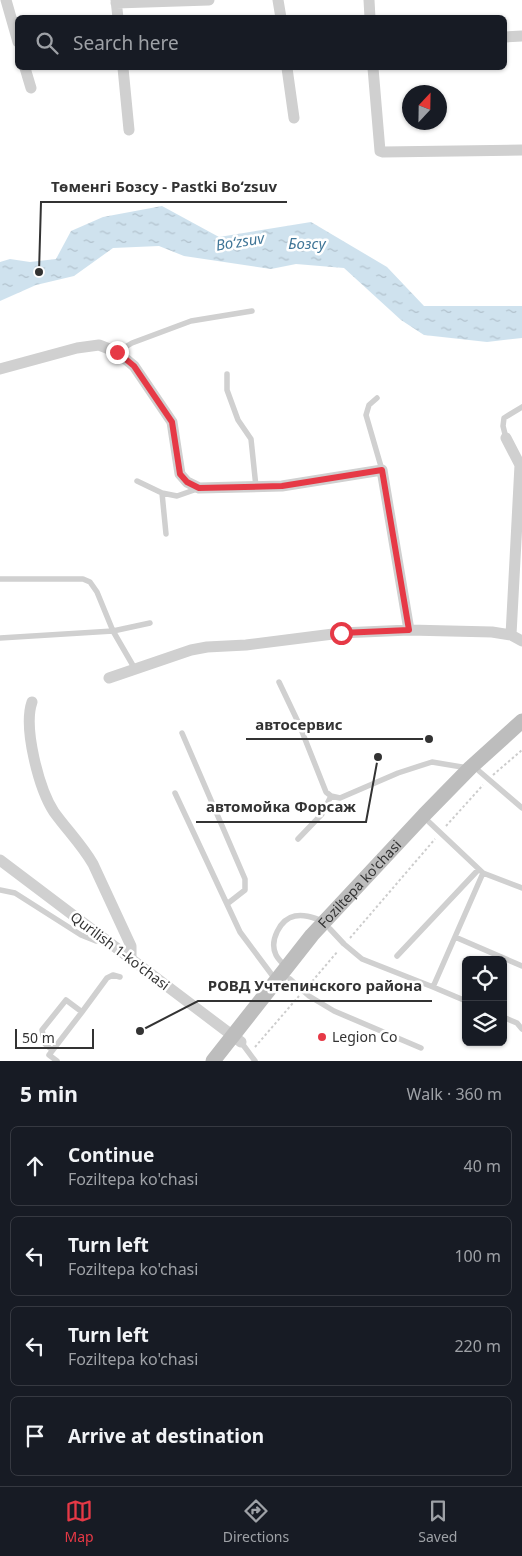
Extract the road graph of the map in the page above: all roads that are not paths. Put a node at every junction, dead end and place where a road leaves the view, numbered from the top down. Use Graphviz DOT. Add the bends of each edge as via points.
graph roads {
  1 [pos="209,0"];
  2 [pos="278,0"];
  3 [pos="369,0"];
  4 [pos="116,2"];
  5 [pos="4,3"];
  6 [pos="118,15"];
  7 [pos="280,15"];
  8 [pos="370,15"];
  9 [pos="15,34"];
  10 [pos="522,36"];
  11 [pos="507,37"];
  12 [pos="26,70"];
  13 [pos="123,70"];
  14 [pos="287,70"];
  15 [pos="374,70"];
  16 [pos="32,88"];
  17 [pos="294,118"];
  18 [pos="129,130"];
  19 [pos="522,150"];
  20 [pos="252,311"];
  21 [pos="117,352"];
  22 [pos="0,369"];
  23 [pos="227,374"];
  24 [pos="377,398"];
  25 [pos="522,407"];
  26 [pos="506,438"];
  27 [pos="382,470"];
  28 [pos="137,481"];
  29 [pos="256,487"];
  30 [pos="199,488"];
  31 [pos="162,493"];
  32 [pos="166,534"];
  33 [pos="0,579"];
  34 [pos="150,623"];
  35 [pos="409,630"];
  36 [pos="113,631"];
  37 [pos="511,635"];
  38 [pos="0,638"];
  39 [pos="522,641"];
  40 [pos="135,669"];
  41 [pos="109,678"];
  42 [pos="278,682"];
  43 [pos="32,702"];
  44 [pos="522,721"];
  45 [pos="522,732"];
  46 [pos="182,733"];
  47 [pos="479,773"];
  48 [pos="175,793"];
  49 [pos="331,796"];
  50 [pos="522,808"];
  51 [pos="429,822"];
  52 [pos="298,839"];
  53 [pos="0,860"];
  54 [pos="481,871"];
  55 [pos="522,888"];
  56 [pos="0,890"];
  57 [pos="227,904"];
  58 [pos="328,925"];
  59 [pos="455,937"];
  60 [pos="102,938"];
  61 [pos="396,956"];
  62 [pos="131,959"];
  63 [pos="522,966"];
  64 [pos="284,976"];
  65 [pos="120,977"];
  66 [pos="433,987"];
  67 [pos="462,999"];
  68 [pos="82,1012"];
  69 [pos="507,1018"];
  70 [pos="522,1029"];
  71 [pos="241,1044"];
  72 [pos="421,1048"];
  73 [pos="52,1050"];
  74 [pos="57,1061"];
  75 [pos="213,1061"];
  76 [pos="226,1061"];
  77 [pos="255,1061"];
  1 -- 4 [label="street"];
  2 -- 7 [label="street"];
  3 -- 8 [label="street"];
  4 -- 6 [label="street"];
  5 -- 9 [label="street"];
  10 -- 11 [label="street"];
  12 -- 16 [label="street"];
  13 -- 18 [label="street"];
  14 -- 17 [label="street"];
  15 -- 19 [label="street" via="380,151"];
  20 -- 21 [label="lane" via="191,321 132,343"];
  21 -- 22 [label="street" via="99,346 77,348"];
  21 -- 30 [label="street" via="134,366 172,422 180,474"];
  23 -- 29 [label="lane" via="227,390 238,420 250,439"];
  24 -- 27 [label="lane" via="369,405 366,415"];
  25 -- 26 [label="lane" via="504,418"];
  26 -- 37 [label="street" via="520,466"];
  27 -- 29 [label="street"];
  27 -- 35 [label="street"];
  28 -- 31 [label="lane"];
  29 -- 30 [label="street"];
  30 -- 31 [label="lane" via="177,496"];
  31 -- 32 [label="lane"];
  33 -- 36 [label="lane" via="83,579 90,582"];
  34 -- 36 [label="lane"];
  35 -- 37 [label="street"];
  35 -- 40 [label="street" via="341,633 207,647"];
  36 -- 38 [label="lane"];
  36 -- 40 [label="lane"];
  37 -- 39 [label="street"];
  40 -- 41 [label="street"];
  42 -- 49 [label="lane" via="326,792"];
  43 -- 62 [label="street" via="28,718 31,749 50,804 93,864 131,946"];
  44 -- 47 [label="main road, Foziltepa ko'chasi"];
  45 -- 47 [label="main road, Foziltepa ko'chasi"];
  46 -- 57 [label="lane" via="246,879 245,890"];
  47 -- 49 [label="lane" via="432,762 340,798"];
  47 -- 50 [label="lane"];
  47 -- 51 [label="main road, Foziltepa ko'chasi"];
  47 -- 58 [label="main road, Foziltepa ko'chasi" via="424,815"];
  48 -- 57 [label="lane"];
  49 -- 52 [label="lane" via="322,814"];
  51 -- 54 [label="lane"];
  51 -- 58 [label="main road, Foziltepa ko'chasi"];
  53 -- 60 [label="street, Qurilish 1-ko'chasi"];
  54 -- 55 [label="lane"];
  54 -- 59 [label="lane"];
  54 -- 61 [label="lane"];
  56 -- 60 [label="lane" via="15,893 81,935 96,941"];
  57 -- 64 [label="lane" via="240,932"];
  58 -- 64 [label="main road, Foziltepa ko'chasi"];
  58 -- 64 [label="lane" via="308,916 293,916 280,927 273,946"];
  58 -- 66 [label="lane" via="362,959"];
  59 -- 63 [label="lane"];
  59 -- 66 [label="lane"];
  60 -- 62 [label="street, Qurilish 1-ko'chasi"];
  62 -- 71 [label="street, Qurilish 1-ko'chasi"];
  64 -- 71 [label="main road, Foziltepa ko'chasi"];
  64 -- 72 [label="lane" via="334,1011"];
  65 -- 68 [label="lane" via="106,978"];
  66 -- 67 [label="lane"];
  68 -- 73 [label="lane"];
  68 -- 73 [label="lane" via="66,1000 42,1030 45,1044"];
  69 -- 70 [label="lane" via="517,1022"];
  71 -- 75 [label="main road, Foziltepa ko'chasi"];
  71 -- 76 [label="main road, Foziltepa ko'chasi"];
  71 -- 77 [label="lane"];
  73 -- 74 [label="lane" via="48,1054"];
}
